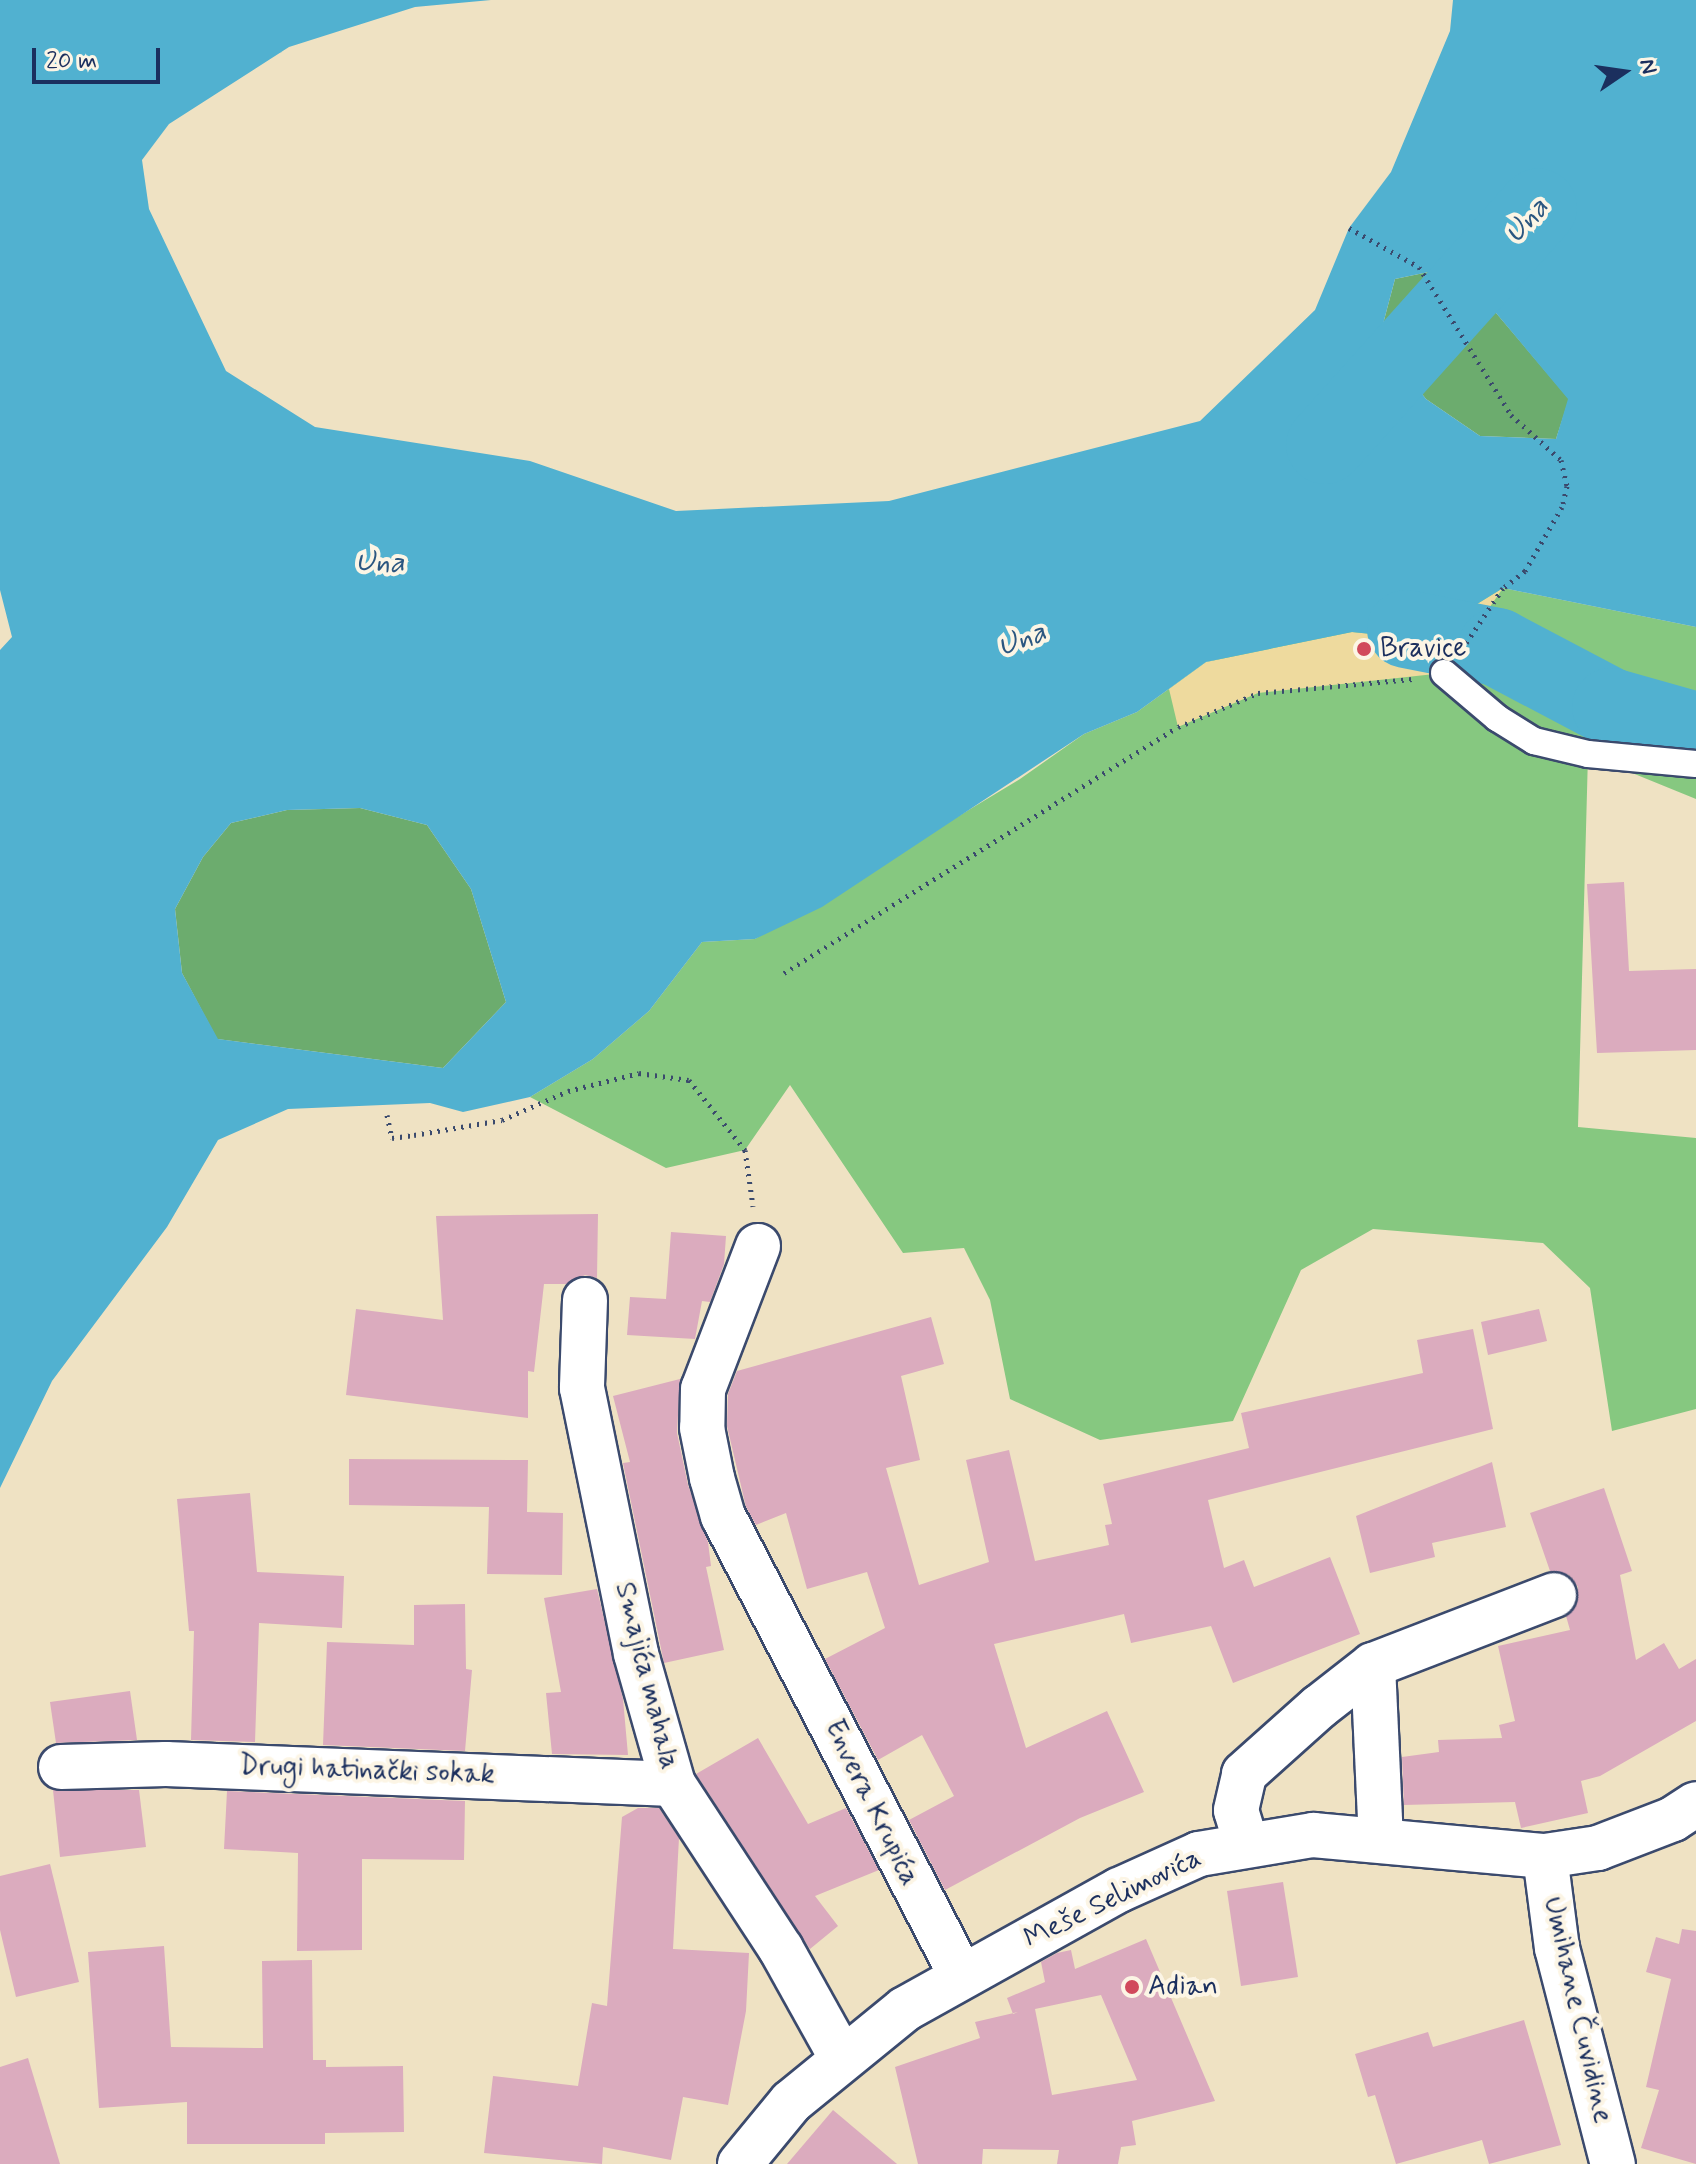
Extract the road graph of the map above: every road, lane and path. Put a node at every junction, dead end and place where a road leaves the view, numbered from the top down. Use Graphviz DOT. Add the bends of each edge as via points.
graph roads {
  1 [pos="1349,228"];
  2 [pos="1444,673"];
  3 [pos="1696,764"];
  4 [pos="784,973"];
  5 [pos="387,1115"];
  6 [pos="758,1246"];
  7 [pos="585,1300"];
  8 [pos="1554,1595"];
  9 [pos="1373,1665"];
  10 [pos="61,1767"];
  11 [pos="673,1784"];
  12 [pos="1696,1804"];
  13 [pos="1381,1839"];
  14 [pos="1246,1843"];
  15 [pos="1545,1856"];
  16 [pos="961,1975"];
  17 [pos="841,2057"];
  18 [pos="740,2164"];
  19 [pos="1613,2164"];
  1 -- 2 [label="path" via="1419,267 1511,415 1561,460 1567,486 1538,552 1503,588"];
  2 -- 3 [label="lane" via="1534,741 1588,754"];
  2 -- 4 [label="path" via="1258,693 1178,727"];
  5 -- 6 [label="path" via="392,1138 502,1120 568,1091 639,1073 689,1080 745,1150"];
  6 -- 16 [label="street, Envera Krupića" via="703,1389 702,1428 723,1516"];
  7 -- 11 [label="street, Smajića mahala" via="582,1388 636,1654"];
  8 -- 9 [label="street"];
  9 -- 13 [label="street"];
  9 -- 14 [label="street" via="1251,1762 1238,1789 1236,1810"];
  10 -- 11 [label="street, Drugi hatinački sokak" via="166,1764"];
  11 -- 17 [label="street, Smajića mahala" via="781,1949"];
  12 -- 15 [label="street, Meše Selimovića" via="1673,1819 1598,1848"];
  13 -- 14 [label="street, Meše Selimovića" via="1313,1835"];
  13 -- 15 [label="street, Meše Selimovića"];
  14 -- 16 [label="street, Meše Selimovića" via="1199,1854 1119,1890"];
  15 -- 19 [label="street, Umihane Čuvidine" via="1557,1948"];
  16 -- 17 [label="street, Meše Selimovića"];
  17 -- 18 [label="street, Meše Selimovića" via="791,2102"];
}
